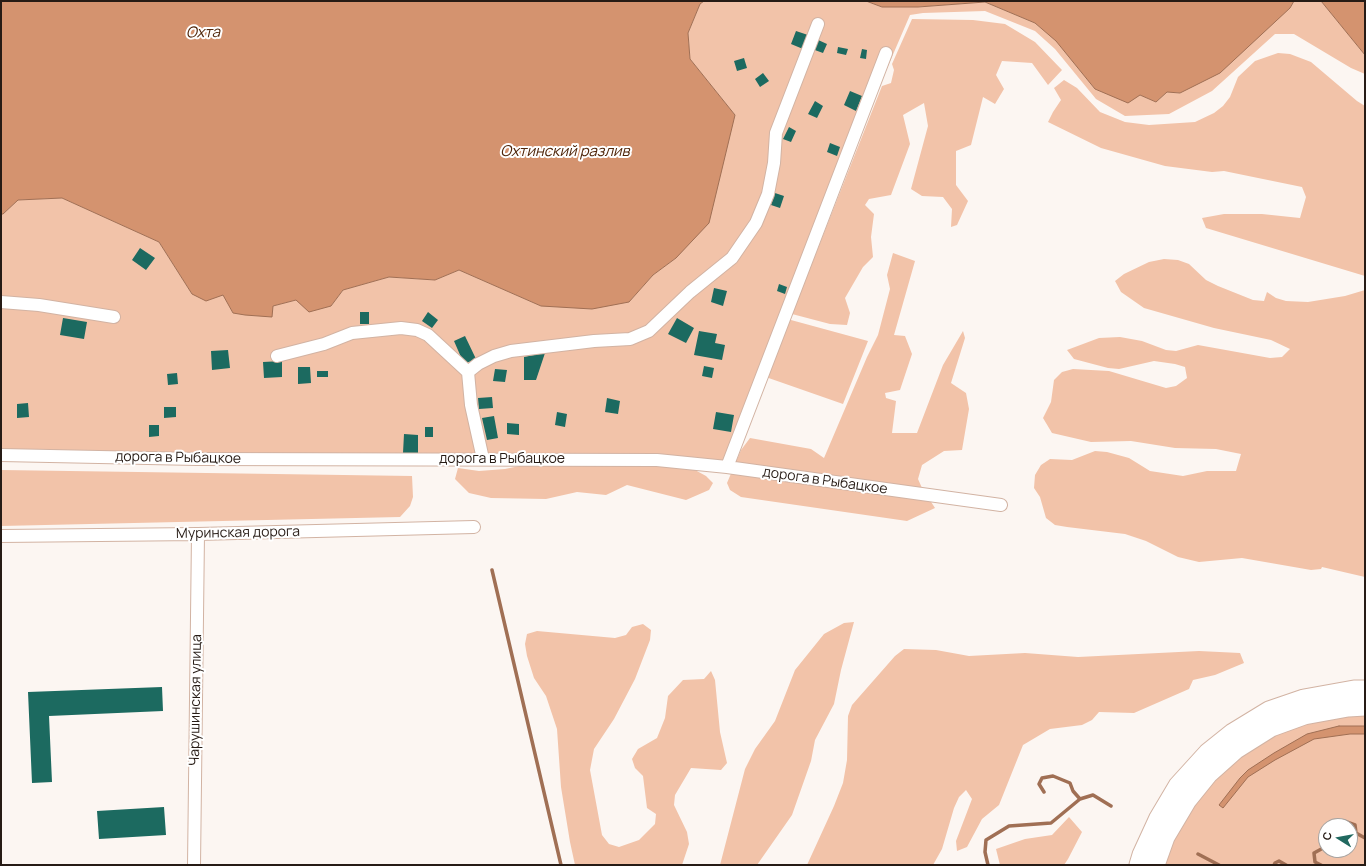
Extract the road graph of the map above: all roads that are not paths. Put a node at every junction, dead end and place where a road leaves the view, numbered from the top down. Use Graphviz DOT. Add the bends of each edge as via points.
graph roads {
  1 [pos="818,24"];
  2 [pos="886,53"];
  3 [pos="1,302"];
  4 [pos="114,317"];
  5 [pos="277,356"];
  6 [pos="468,372"];
  7 [pos="1,455"];
  8 [pos="483,459"];
  9 [pos="727,467"];
  10 [pos="1001,505"];
  11 [pos="474,527"];
  12 [pos="198,534"];
  13 [pos="1,536"];
  14 [pos="1365,690"];
  15 [pos="1365,706"];
  16 [pos="194,865"];
  17 [pos="1139,865"];
  18 [pos="1155,865"];
  1 -- 6 [label="street" via="776,133 768,194 756,223 732,258 690,292 649,331 630,339 511,351 494,356"];
  2 -- 9 [label="street"];
  3 -- 4 [label="street" via="39,305"];
  5 -- 6 [label="street" via="352,334 401,328 417,330 428,335"];
  6 -- 8 [label="street" via="471,405"];
  7 -- 8 [label="street, дорога в Рыбацкое" via="197,459"];
  8 -- 9 [label="street, дорога в Рыбацкое" via="657,460"];
  9 -- 10 [label="street, дорога в Рыбацкое"];
  11 -- 12 [label="street, Муринская дорога"];
  12 -- 13 [label="street, Муринская дорога"];
  12 -- 16 [label="street, Чарушинская улица"];
  14 -- 17 [label="main road" via="1304,699 1269,711 1233,733 1208,753 1178,786 1159,818"];
  15 -- 18 [label="main road" via="1304,715 1271,727 1236,749 1208,774 1186,800 1165,837"];
}
